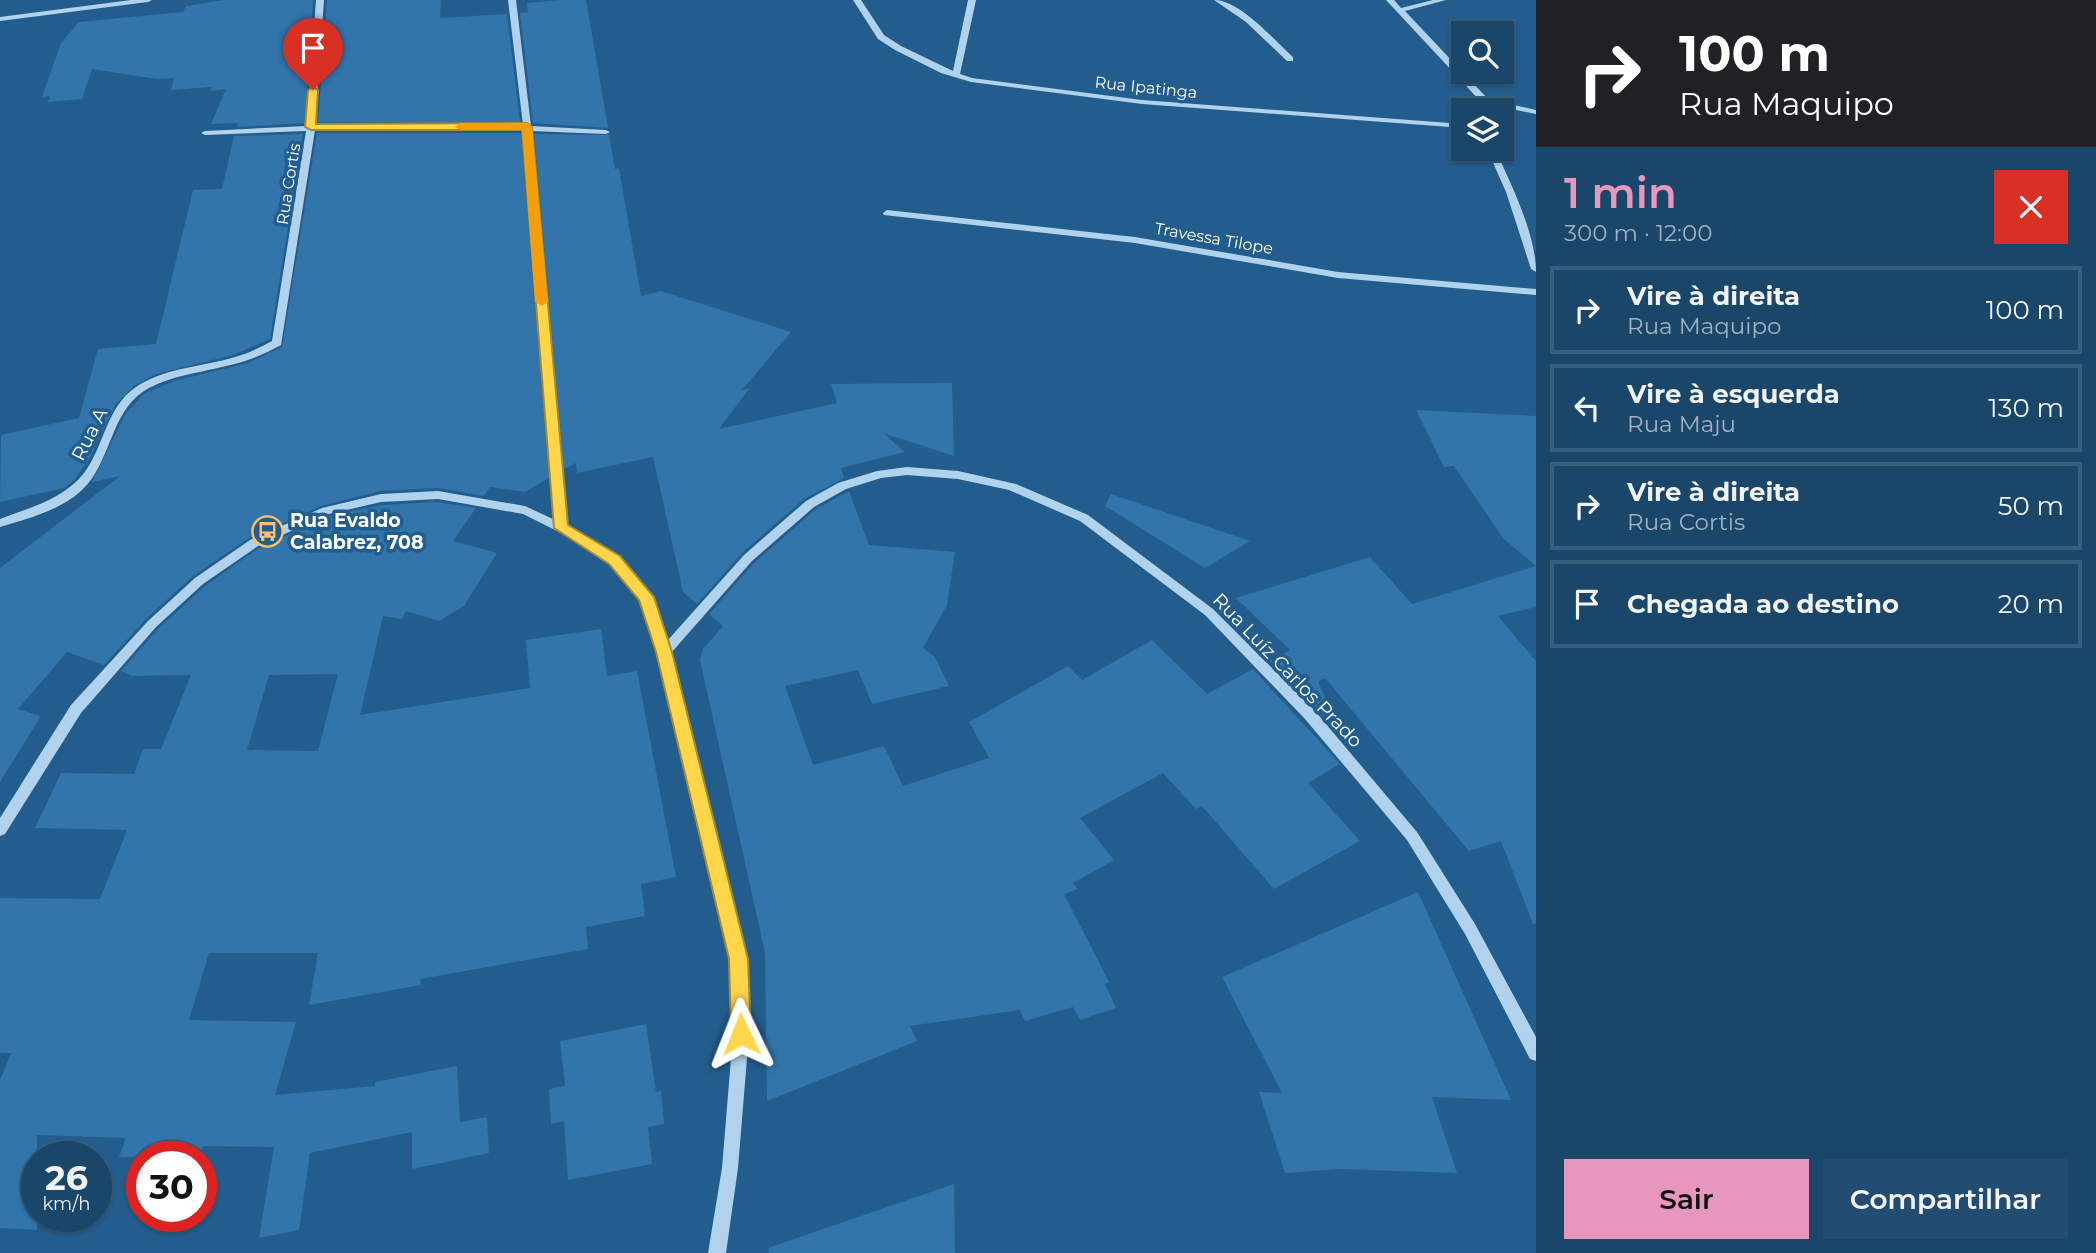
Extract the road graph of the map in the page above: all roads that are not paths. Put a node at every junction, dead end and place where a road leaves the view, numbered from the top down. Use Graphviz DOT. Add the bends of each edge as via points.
graph roads {
  1 [pos="148,0"];
  2 [pos="320,0"];
  3 [pos="512,0"];
  4 [pos="857,0"];
  5 [pos="972,0"];
  6 [pos="1218,0"];
  7 [pos="1390,0"];
  8 [pos="1442,0"];
  9 [pos="1400,10"];
  10 [pos="0,19"];
  11 [pos="1290,59"];
  12 [pos="956,75"];
  13 [pos="1477,98"];
  14 [pos="1514,109"];
  15 [pos="1536,112"];
  16 [pos="1451,125"];
  17 [pos="311,127"];
  18 [pos="527,127"];
  19 [pos="606,132"];
  20 [pos="205,133"];
  21 [pos="1496,161"];
  22 [pos="887,213"];
  23 [pos="1536,269"];
  24 [pos="1536,292"];
  25 [pos="279,330"];
  26 [pos="0,523"];
  27 [pos="561,528"];
  28 [pos="664,652"];
  29 [pos="0,830"];
  30 [pos="1536,1052"];
  31 [pos="717,1253"];
  1 -- 10 [label="street"];
  2 -- 17 [label="street, Rua Cortis"];
  3 -- 18 [label="street"];
  4 -- 12 [label="street, Rua Ipatinga" via="881,37"];
  5 -- 12 [label="street"];
  6 -- 11 [label="street" via="1250,19"];
  7 -- 9 [label="street"];
  8 -- 9 [label="street"];
  9 -- 13 [label="street"];
  12 -- 16 [label="street, Rua Ipatinga" via="1142,102"];
  14 -- 15 [label="street"];
  17 -- 18 [label="street"];
  17 -- 20 [label="street"];
  17 -- 25 [label="street, Rua Cortis"];
  18 -- 19 [label="street"];
  18 -- 27 [label="street"];
  21 -- 23 [label="street"];
  22 -- 24 [label="street, Travessa Tilope" via="1135,240 1338,275"];
  25 -- 26 [label="street, Rua A" via="277,343 255,355 138,390 122,407 79,486"];
  27 -- 28 [label="street" via="615,560 646,597"];
  27 -- 29 [label="street" via="525,510 438,495 415,496 381,498 326,511 254,543 199,581 152,624 76,709"];
  28 -- 30 [label="street, Rua Luíz Carlos Prado" via="748,558 810,504 842,486 906,471 946,474 1012,487 1084,519 1209,612 1310,715 1412,835 1470,929"];
  28 -- 31 [label="street" via="738,959 741,1034 730,1168"];
}
